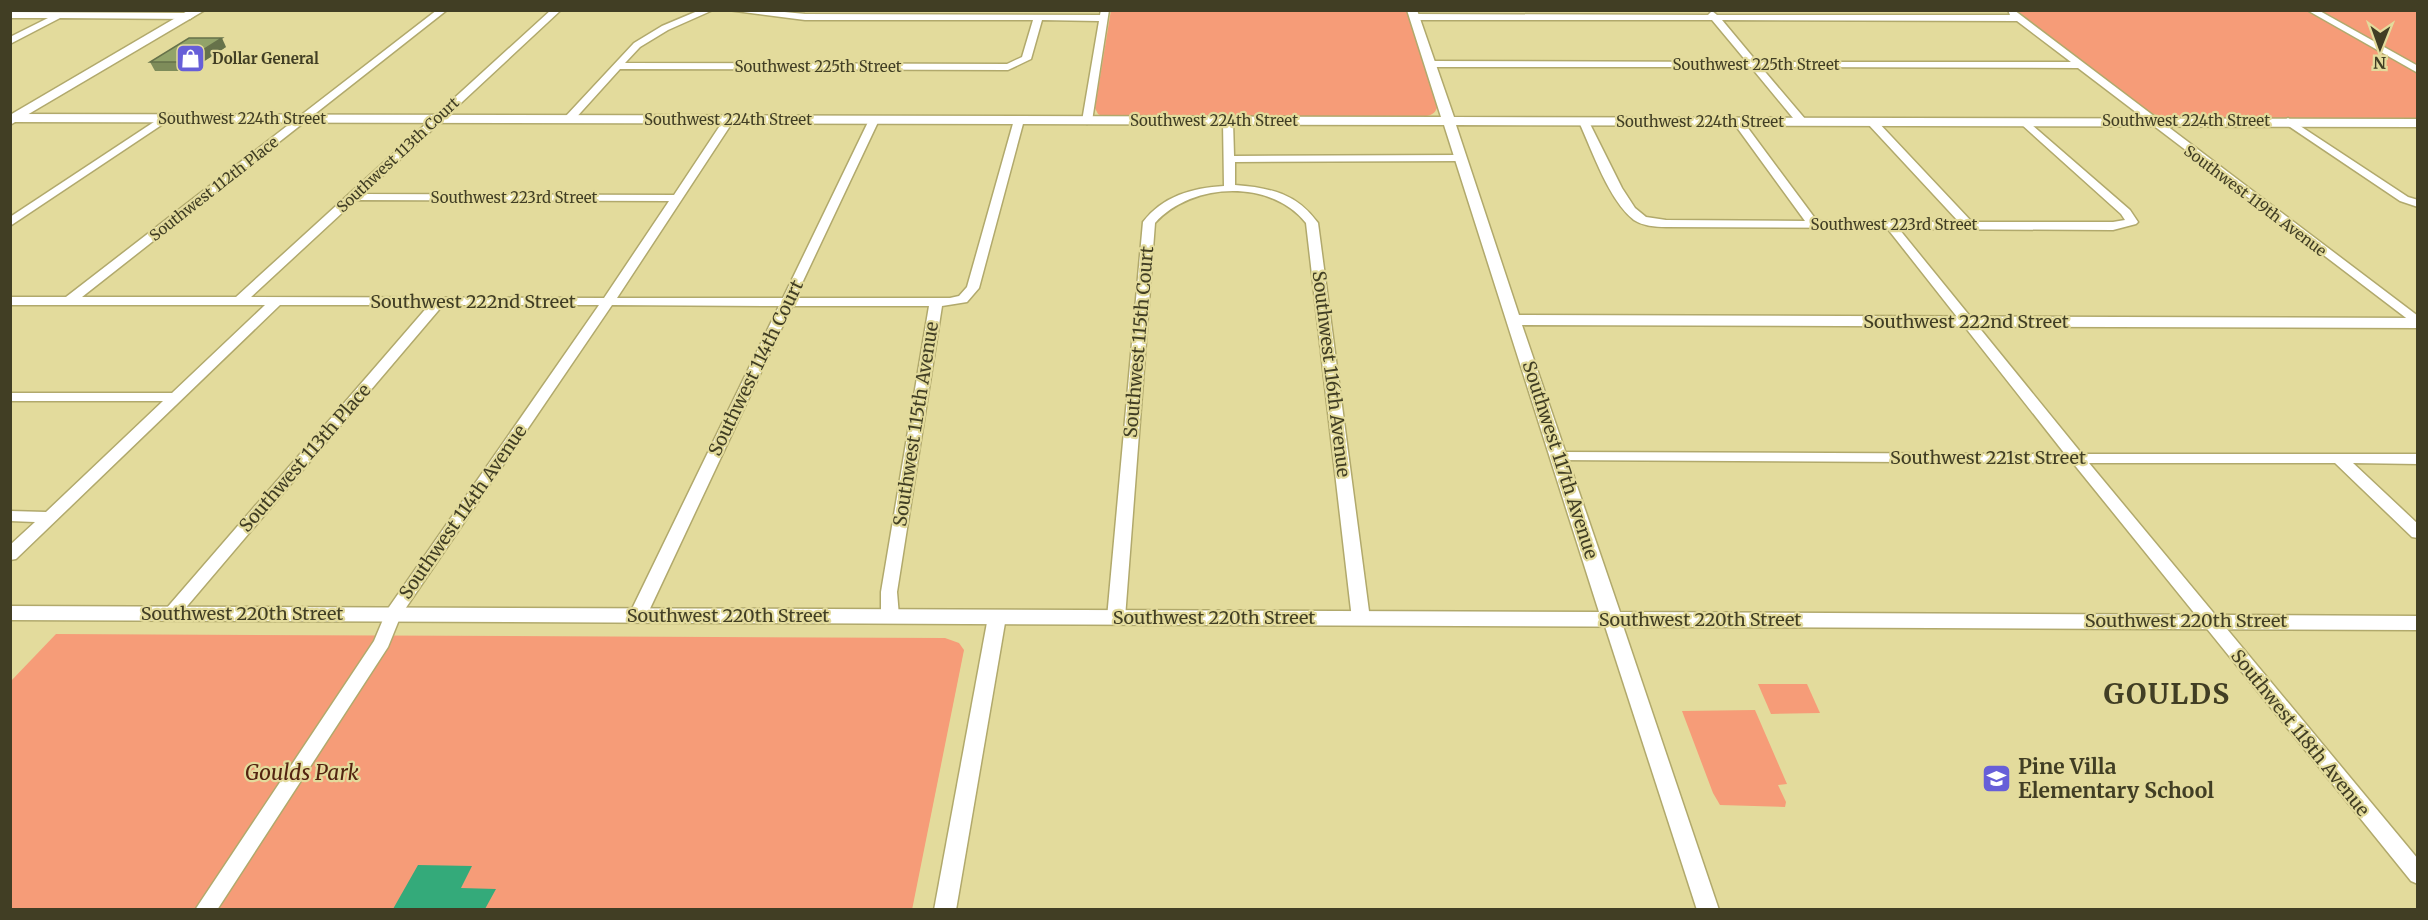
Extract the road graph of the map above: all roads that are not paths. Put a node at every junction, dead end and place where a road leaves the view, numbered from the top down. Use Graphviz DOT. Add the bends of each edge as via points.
graph roads {
  1 [pos="443,10"];
  2 [pos="557,10"];
  3 [pos="710,10"];
  4 [pos="732,10"];
  5 [pos="2311,10"];
  6 [pos="194,13"];
  7 [pos="1104,14"];
  8 [pos="1413,14"];
  9 [pos="1712,14"];
  10 [pos="2014,14"];
  11 [pos="10,15"];
  12 [pos="58,15"];
  13 [pos="1038,18"];
  14 [pos="10,40"];
  15 [pos="1431,64"];
  16 [pos="1755,65"];
  17 [pos="2081,65"];
  18 [pos="618,66"];
  19 [pos="2418,70"];
  20 [pos="167,118"];
  21 [pos="12,119"];
  22 [pos="304,119"];
  23 [pos="438,119"];
  24 [pos="569,119"];
  25 [pos="729,120"];
  26 [pos="874,120"];
  27 [pos="1019,120"];
  28 [pos="2155,120"];
  29 [pos="1087,121"];
  30 [pos="1228,121"];
  31 [pos="1448,121"];
  32 [pos="2288,121"];
  33 [pos="1584,122"];
  34 [pos="1738,122"];
  35 [pos="1802,122"];
  36 [pos="1872,122"];
  37 [pos="2025,122"];
  38 [pos="2418,123"];
  39 [pos="1460,158"];
  40 [pos="1228,159"];
  41 [pos="1230,188"];
  42 [pos="352,197"];
  43 [pos="675,198"];
  44 [pos="2418,204"];
  45 [pos="10,223"];
  46 [pos="1813,225"];
  47 [pos="1890,225"];
  48 [pos="1969,226"];
  49 [pos="10,301"];
  50 [pos="69,301"];
  51 [pos="240,301"];
  52 [pos="277,302"];
  53 [pos="439,302"];
  54 [pos="606,302"];
  55 [pos="787,303"];
  56 [pos="936,304"];
  57 [pos="1515,320"];
  58 [pos="1966,322"];
  59 [pos="2418,323"];
  60 [pos="10,397"];
  61 [pos="177,397"];
  62 [pos="1559,458"];
  63 [pos="2077,458"];
  64 [pos="2339,459"];
  65 [pos="2418,459"];
  66 [pos="10,516"];
  67 [pos="52,517"];
  68 [pos="2418,533"];
  69 [pos="10,555"];
  70 [pos="10,613"];
  71 [pos="171,614"];
  72 [pos="393,614"];
  73 [pos="638,615"];
  74 [pos="890,616"];
  75 [pos="996,617"];
  76 [pos="1116,618"];
  77 [pos="1361,619"];
  78 [pos="1612,620"];
  79 [pos="2208,621"];
  80 [pos="2418,622"];
  81 [pos="2418,875"];
  82 [pos="205,909"];
  83 [pos="945,909"];
  84 [pos="1708,909"];
  1 -- 22 [label="street, Southwest 112th Place"];
  2 -- 23 [label="street, Southwest 113th Court"];
  3 -- 18 [label="street" via="647,37"];
  4 -- 13 [label="street" via="805,17"];
  5 -- 19 [label="street"];
  6 -- 12 [label="street"];
  6 -- 21 [label="main road"];
  7 -- 13 [label="street"];
  7 -- 29 [label="street"];
  8 -- 9 [label="street"];
  8 -- 15 [label="street, Southwest 117th Avenue"];
  9 -- 10 [label="street"];
  9 -- 16 [label="street"];
  10 -- 17 [label="street, Southwest 119th Avenue"];
  11 -- 12 [label="street"];
  12 -- 14 [label="street"];
  13 -- 18 [label="street, Southwest 225th Street" via="1028,56 1018,64 997,68"];
  15 -- 16 [label="street, Southwest 225th Street"];
  15 -- 31 [label="street, Southwest 117th Avenue"];
  16 -- 17 [label="street, Southwest 225th Street"];
  16 -- 35 [label="street"];
  17 -- 28 [label="street, Southwest 119th Avenue"];
  18 -- 24 [label="street"];
  20 -- 21 [label="street, Southwest 224th Street"];
  20 -- 22 [label="street, Southwest 224th Street"];
  20 -- 45 [label="street"];
  22 -- 23 [label="street, Southwest 224th Street"];
  22 -- 50 [label="street, Southwest 112th Place"];
  23 -- 24 [label="street, Southwest 224th Street"];
  23 -- 42 [label="street, Southwest 113th Court"];
  24 -- 25 [label="street, Southwest 224th Street"];
  25 -- 26 [label="street, Southwest 224th Street"];
  25 -- 43 [label="street, Southwest 114th Avenue"];
  26 -- 27 [label="street, Southwest 224th Street"];
  26 -- 55 [label="street, Southwest 114th Court"];
  27 -- 29 [label="street, Southwest 224th Street"];
  27 -- 56 [label="street, Southwest 115th Avenue" via="973,288 963,299"];
  28 -- 32 [label="street, Southwest 224th Street"];
  28 -- 37 [label="street, Southwest 224th Street"];
  28 -- 59 [label="street, Southwest 119th Avenue"];
  29 -- 30 [label="street, Southwest 224th Street"];
  30 -- 31 [label="street, Southwest 224th Street"];
  30 -- 40 [label="street"];
  31 -- 33 [label="street, Southwest 224th Street"];
  31 -- 39 [label="street, Southwest 117th Avenue"];
  32 -- 38 [label="street, Southwest 224th Street"];
  32 -- 44 [label="street" via="2404,200"];
  33 -- 34 [label="street, Southwest 224th Street"];
  33 -- 46 [label="street, Southwest 223rd Street" via="1627,206 1644,220 1667,224"];
  34 -- 35 [label="street, Southwest 224th Street"];
  34 -- 46 [label="street"];
  35 -- 36 [label="street, Southwest 224th Street"];
  36 -- 37 [label="street, Southwest 224th Street"];
  36 -- 48 [label="street"];
  37 -- 48 [label="street, Southwest 223rd Street" via="2126,212 2132,222 2119,226"];
  39 -- 40 [label="street"];
  39 -- 57 [label="street, Southwest 117th Avenue"];
  40 -- 41 [label="street"];
  41 -- 76 [label="street, Southwest 115th Court" via="1180,197 1160,209 1149,222"];
  41 -- 77 [label="street, Southwest 116th Avenue" via="1264,192 1287,200 1302,209 1312,223"];
  42 -- 43 [label="street, Southwest 223rd Street"];
  42 -- 51 [label="street, Southwest 113th Court"];
  43 -- 54 [label="street, Southwest 114th Avenue"];
  46 -- 47 [label="street, Southwest 223rd Street"];
  47 -- 48 [label="street, Southwest 223rd Street"];
  47 -- 58 [label="street, Southwest 118th Avenue"];
  49 -- 50 [label="street, Southwest 222nd Street"];
  50 -- 51 [label="street, Southwest 222nd Street"];
  51 -- 52 [label="street, Southwest 222nd Street"];
  52 -- 53 [label="street, Southwest 222nd Street"];
  52 -- 61 [label="street"];
  53 -- 54 [label="street, Southwest 222nd Street"];
  53 -- 71 [label="street, Southwest 113th Place"];
  54 -- 55 [label="street, Southwest 222nd Street"];
  54 -- 72 [label="street, Southwest 114th Avenue"];
  55 -- 56 [label="street, Southwest 222nd Street"];
  55 -- 73 [label="street, Southwest 114th Court"];
  56 -- 74 [label="street, Southwest 115th Avenue" via="889,592"];
  57 -- 58 [label="street, Southwest 222nd Street"];
  57 -- 62 [label="street, Southwest 117th Avenue"];
  58 -- 59 [label="street, Southwest 222nd Street"];
  58 -- 63 [label="street, Southwest 118th Avenue"];
  60 -- 61 [label="street"];
  61 -- 67 [label="street"];
  62 -- 63 [label="street, Southwest 221st Street"];
  62 -- 78 [label="street, Southwest 117th Avenue"];
  63 -- 64 [label="street, Southwest 221st Street"];
  63 -- 79 [label="street, Southwest 118th Avenue"];
  64 -- 65 [label="street, Southwest 221st Street"];
  64 -- 68 [label="street"];
  66 -- 67 [label="street"];
  67 -- 69 [label="street"];
  70 -- 71 [label="street, Southwest 220th Street"];
  71 -- 72 [label="street, Southwest 220th Street"];
  72 -- 73 [label="street, Southwest 220th Street"];
  72 -- 82 [label="street, Southwest 114th Avenue" via="382,643"];
  73 -- 74 [label="street, Southwest 220th Street"];
  74 -- 75 [label="street, Southwest 220th Street"];
  75 -- 76 [label="street, Southwest 220th Street"];
  75 -- 83 [label="street"];
  76 -- 77 [label="street, Southwest 220th Street"];
  77 -- 78 [label="street, Southwest 220th Street"];
  78 -- 79 [label="street, Southwest 220th Street"];
  78 -- 84 [label="street, Southwest 117th Avenue"];
  79 -- 80 [label="street, Southwest 220th Street"];
  79 -- 81 [label="street, Southwest 118th Avenue"];
}
